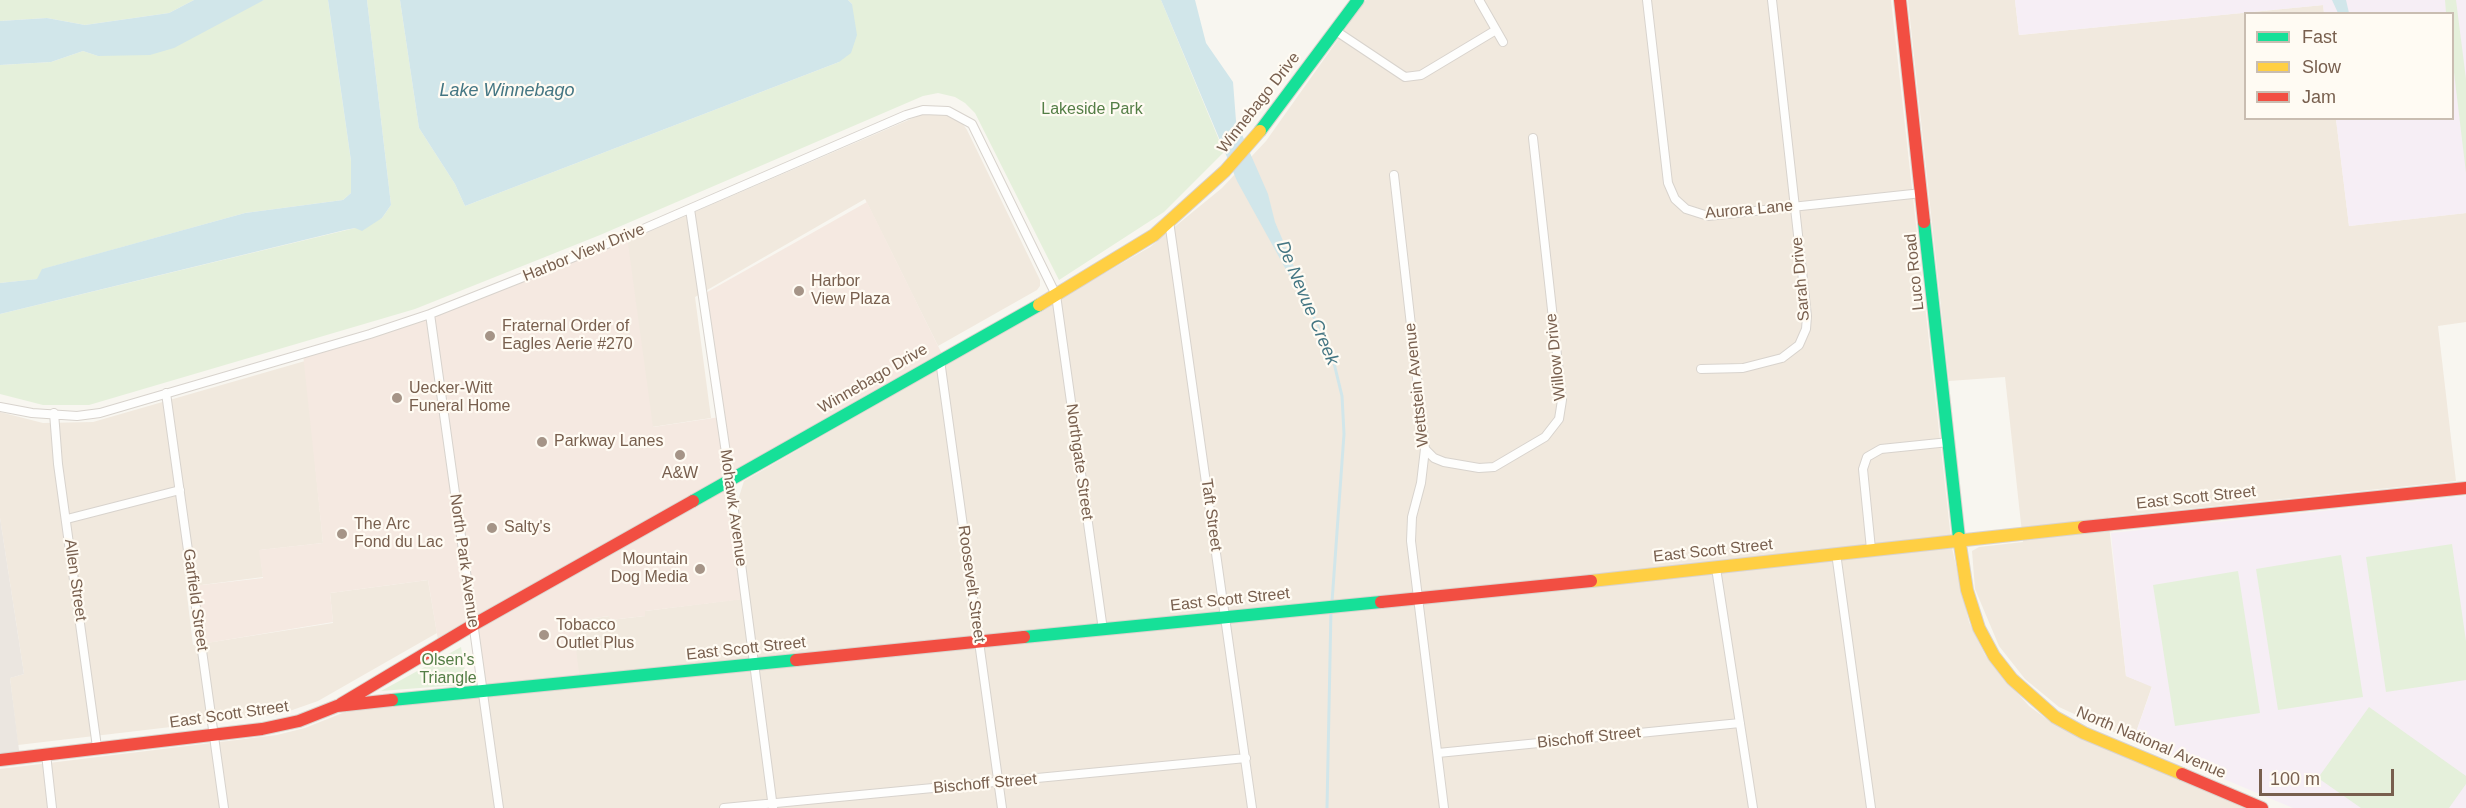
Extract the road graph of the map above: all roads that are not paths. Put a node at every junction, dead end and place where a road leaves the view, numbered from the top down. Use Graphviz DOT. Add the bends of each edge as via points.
graph roads {
  1 [pos="1358,0"];
  2 [pos="1479,0"];
  3 [pos="1647,0"];
  4 [pos="1772,0"];
  5 [pos="1900,0"];
  6 [pos="1497,30"];
  7 [pos="1336,31"];
  8 [pos="1503,42"];
  9 [pos="1533,138"];
  10 [pos="1394,175"];
  11 [pos="1922,193"];
  12 [pos="1795,207"];
  13 [pos="690,209"];
  14 [pos="1169,221"];
  15 [pos="1056,295"];
  16 [pos="430,314"];
  17 [pos="940,360"];
  18 [pos="1701,369"];
  19 [pos="166,393"];
  20 [pos="0,407"];
  21 [pos="54,413"];
  22 [pos="1949,442"];
  23 [pos="1425,449"];
  24 [pos="730,480"];
  25 [pos="2466,488"];
  26 [pos="180,490"];
  27 [pos="67,519"];
  28 [pos="1959,540"];
  29 [pos="1871,549"];
  30 [pos="1836,554"];
  31 [pos="1716,568"];
  32 [pos="1418,598"];
  33 [pos="1226,617"];
  34 [pos="473,626"];
  35 [pos="1103,630"];
  36 [pos="979,642"];
  37 [pos="753,664"];
  38 [pos="483,693"];
  39 [pos="337,706"];
  40 [pos="1740,723"];
  41 [pos="213,736"];
  42 [pos="97,747"];
  43 [pos="1438,753"];
  44 [pos="46,754"];
  45 [pos="1246,758"];
  46 [pos="0,760"];
  47 [pos="999,783"];
  48 [pos="773,806"];
  49 [pos="52,808"];
  50 [pos="224,808"];
  51 [pos="499,808"];
  52 [pos="724,808"];
  53 [pos="1002,808"];
  54 [pos="1252,808"];
  55 [pos="1444,808"];
  56 [pos="1753,808"];
  57 [pos="1871,808"];
  58 [pos="2262,808"];
  1 -- 7 [label="street, Winnebago Drive"];
  2 -- 6 [label="street"];
  3 -- 12 [label="street, Aurora Lane" via="1667,179 1675,199 1688,211 1704,216"];
  4 -- 12 [label="street, Sarah Drive"];
  5 -- 11 [label="street, Luco Road"];
  6 -- 7 [label="street" via="1421,75 1405,77"];
  6 -- 8 [label="street"];
  7 -- 14 [label="street, Winnebago Drive" via="1255,138"];
  9 -- 23 [label="street, Willow Drive" via="1562,400 1559,418 1544,439 1494,467 1444,462"];
  10 -- 23 [label="street, Wettstein Avenue"];
  11 -- 12 [label="street, Aurora Lane"];
  11 -- 22 [label="street, Luco Road"];
  12 -- 18 [label="street, Sarah Drive" via="1807,316 1801,341 1786,356 1762,365"];
  13 -- 15 [label="street, Harbor View Drive" via="906,115 923,110 948,111 972,124"];
  13 -- 16 [label="street, Harbor View Drive"];
  13 -- 24 [label="street, Mohawk Avenue"];
  14 -- 15 [label="street, Winnebago Drive" via="1154,235"];
  14 -- 33 [label="street, Taft Street"];
  15 -- 17 [label="street, Winnebago Drive"];
  15 -- 35 [label="street, Northgate Street"];
  16 -- 19 [label="street, Harbor View Drive"];
  16 -- 34 [label="street, North Park Avenue"];
  17 -- 24 [label="street, Winnebago Drive"];
  17 -- 36 [label="street, Roosevelt Street"];
  19 -- 21 [label="street, Harbor View Drive" via="100,413"];
  19 -- 26 [label="street, Garfield Street"];
  20 -- 21 [label="street, Harbor View Drive"];
  21 -- 27 [label="street, Allen Street"];
  22 -- 28 [label="street, Luco Road"];
  22 -- 29 [label="street" via="1881,449 1867,457 1863,469"];
  23 -- 32 [label="street, Wettstein Avenue" via="1411,527"];
  24 -- 34 [label="street, Winnebago Drive"];
  24 -- 37 [label="street, Mohawk Avenue"];
  25 -- 28 [label="street, East Scott Street"];
  26 -- 27 [label="street"];
  26 -- 41 [label="street, Garfield Street"];
  27 -- 42 [label="street, Allen Street"];
  28 -- 29 [label="street, East Scott Street"];
  28 -- 58 [label="street, North National Avenue" via="1969,597 1982,634 2005,671 2035,702 2077,730"];
  29 -- 30 [label="street, East Scott Street"];
  30 -- 31 [label="street, East Scott Street"];
  30 -- 57 [label="street"];
  31 -- 32 [label="street, East Scott Street"];
  31 -- 40 [label="street"];
  32 -- 33 [label="street, East Scott Street"];
  32 -- 43 [label="street, Wettstein Avenue"];
  33 -- 35 [label="street, East Scott Street"];
  33 -- 45 [label="street, Taft Street"];
  34 -- 38 [label="street, North Park Avenue"];
  34 -- 39 [label="street, Winnebago Drive"];
  35 -- 36 [label="street, East Scott Street"];
  36 -- 37 [label="street, East Scott Street"];
  36 -- 47 [label="street, Roosevelt Street"];
  37 -- 38 [label="street, East Scott Street"];
  37 -- 48 [label="street, Mohawk Avenue"];
  38 -- 39 [label="street, East Scott Street"];
  38 -- 51 [label="street, North Park Avenue"];
  39 -- 41 [label="street, East Scott Street" via="299,721"];
  40 -- 43 [label="street, Bischoff Street"];
  40 -- 56 [label="street"];
  41 -- 42 [label="street, East Scott Street"];
  41 -- 50 [label="street, Garfield Street"];
  42 -- 44 [label="street, East Scott Street"];
  43 -- 55 [label="street, Wettstein Avenue"];
  44 -- 46 [label="street, East Scott Street"];
  44 -- 49 [label="street"];
  45 -- 47 [label="street, Bischoff Street"];
  45 -- 54 [label="street, Taft Street"];
  47 -- 48 [label="street, Bischoff Street"];
  47 -- 53 [label="street, Roosevelt Street"];
  48 -- 52 [label="street, Bischoff Street"];
}
